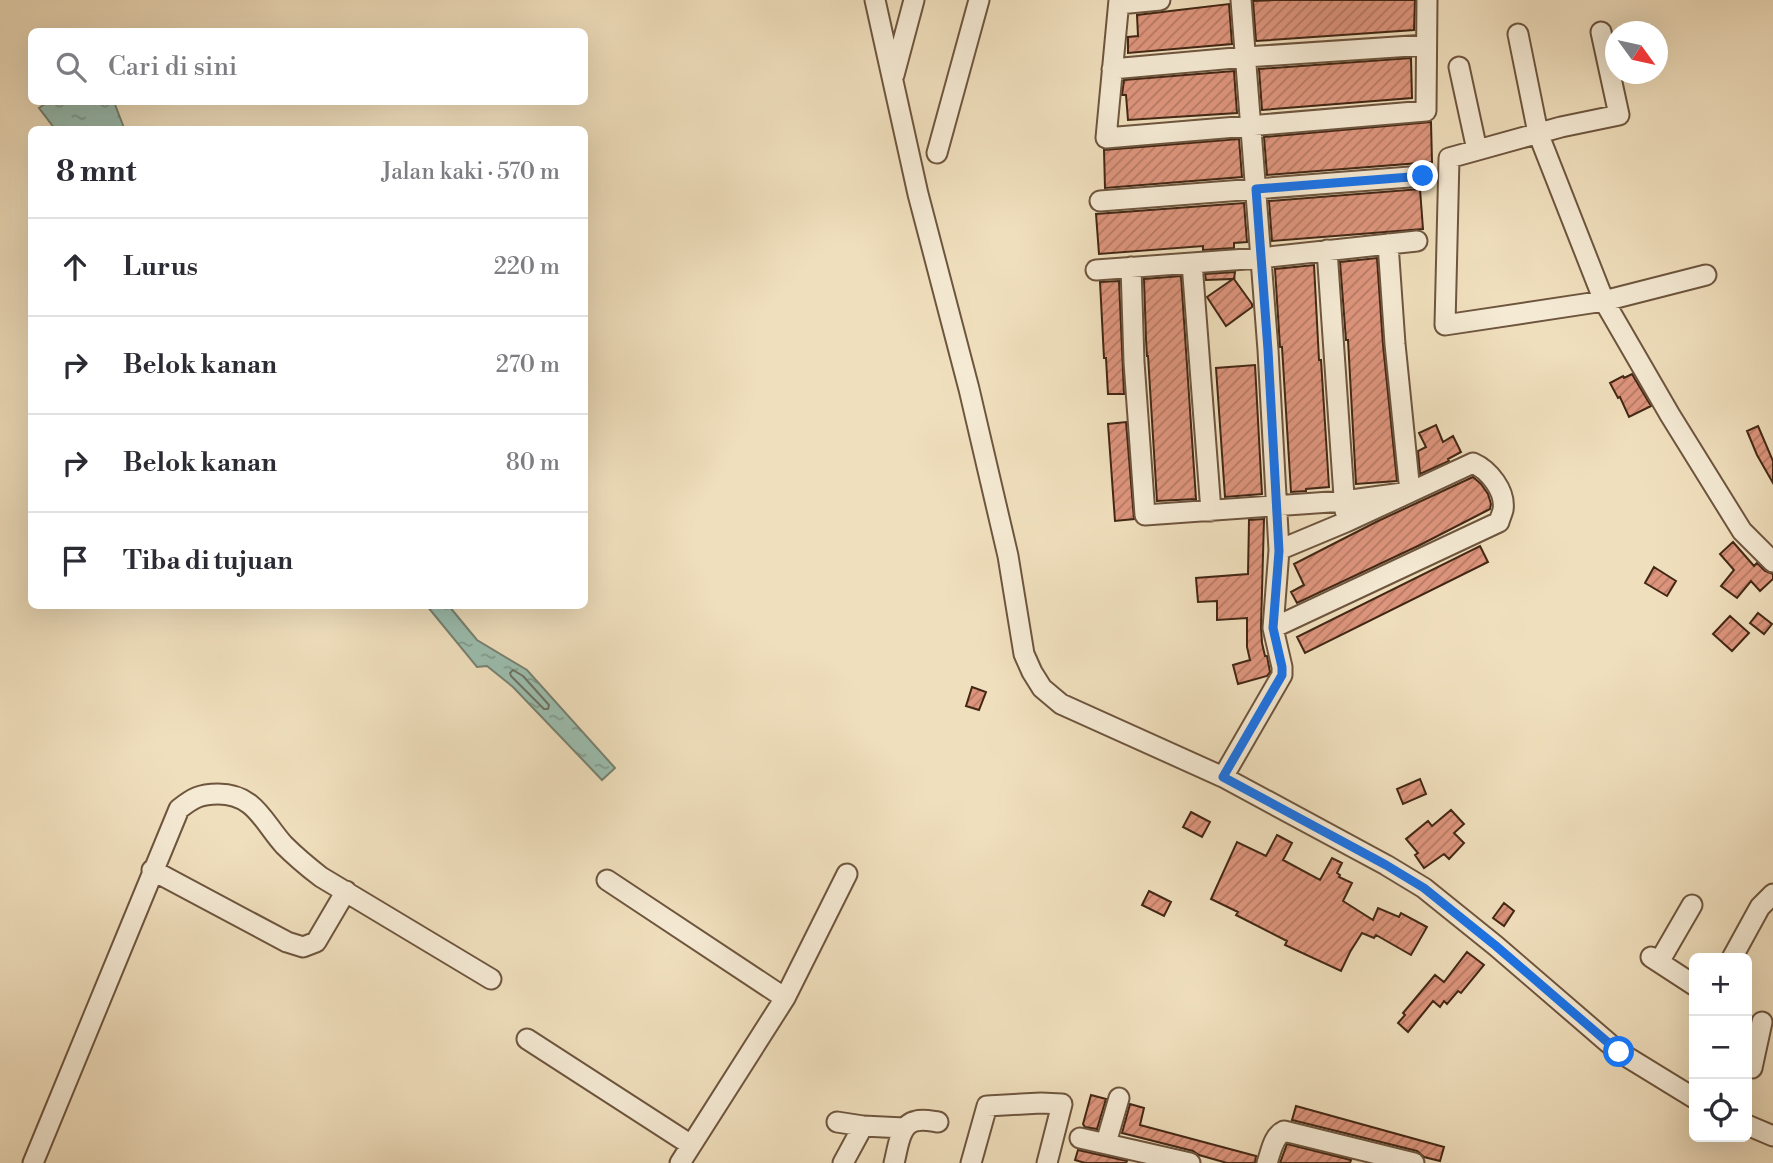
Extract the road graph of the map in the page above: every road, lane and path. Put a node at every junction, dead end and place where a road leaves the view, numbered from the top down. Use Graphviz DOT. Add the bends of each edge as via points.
graph roads {
  1 [pos="875,0"];
  2 [pos="914,0"];
  3 [pos="979,0"];
  4 [pos="1160,0"];
  5 [pos="1241,0"];
  6 [pos="1427,0"];
  7 [pos="1119,2"];
  8 [pos="1601,32"];
  9 [pos="1518,34"];
  10 [pos="1426,45"];
  11 [pos="1246,57"];
  12 [pos="1459,67"];
  13 [pos="1112,69"];
  14 [pos="893,79"];
  15 [pos="1251,124"];
  16 [pos="1538,133"];
  17 [pos="1477,150"];
  18 [pos="937,152"];
  19 [pos="1423,176"];
  20 [pos="1256,189"];
  21 [pos="1100,201"];
  22 [pos="1417,241"];
  23 [pos="1388,244"];
  24 [pos="1327,250"];
  25 [pos="1260,258"];
  26 [pos="1192,262"];
  27 [pos="1131,267"];
  28 [pos="1096,270"];
  29 [pos="1706,275"];
  30 [pos="1604,301"];
  31 [pos="1410,492"];
  32 [pos="1344,501"];
  33 [pos="1276,506"];
  34 [pos="1211,511"];
  35 [pos="1346,522"];
  36 [pos="1279,551"];
  37 [pos="1773,562"];
  38 [pos="1273,628"];
  39 [pos="1223,777"];
  40 [pos="152,870"];
  41 [pos="847,874"];
  42 [pos="607,880"];
  43 [pos="346,891"];
  44 [pos="1773,894"];
  45 [pos="1692,905"];
  46 [pos="1735,953"];
  47 [pos="491,979"];
  48 [pos="1689,982"];
  49 [pos="785,999"];
  50 [pos="1761,1021"];
  51 [pos="527,1039"];
  52 [pos="1752,1068"];
  53 [pos="1689,1095"];
  54 [pos="1119,1098"];
  55 [pos="837,1122"];
  56 [pos="938,1122"];
  57 [pos="863,1126"];
  58 [pos="1752,1127"];
  59 [pos="904,1128"];
  60 [pos="1773,1136"];
  61 [pos="1080,1138"];
  62 [pos="1105,1143"];
  63 [pos="691,1144"];
  64 [pos="33,1163"];
  65 [pos="680,1163"];
  66 [pos="843,1163"];
  67 [pos="894,1163"];
  68 [pos="971,1163"];
  69 [pos="1047,1163"];
  70 [pos="1190,1163"];
  71 [pos="1267,1163"];
  72 [pos="1414,1163"];
  1 -- 14 [label="street"];
  2 -- 14 [label="street"];
  3 -- 18 [label="street"];
  4 -- 7 [label="street"];
  5 -- 11 [label="street"];
  6 -- 10 [label="street"];
  7 -- 13 [label="street"];
  8 -- 16 [label="street" via="1619,115"];
  9 -- 16 [label="street"];
  10 -- 11 [label="street"];
  10 -- 15 [label="street" via="1426,111"];
  11 -- 13 [label="street"];
  11 -- 15 [label="street"];
  12 -- 17 [label="street"];
  13 -- 15 [label="street" via="1106,138"];
  14 -- 39 [label="street" via="970,390 1008,556 1024,654 1032,672 1061,704"];
  15 -- 20 [label="street"];
  16 -- 17 [label="street"];
  16 -- 30 [label="street"];
  17 -- 30 [label="street" via="1449,158 1446,325"];
  19 -- 20 [label="street"];
  20 -- 21 [label="street"];
  20 -- 25 [label="street"];
  22 -- 23 [label="street"];
  23 -- 24 [label="street"];
  23 -- 31 [label="street"];
  24 -- 25 [label="street"];
  24 -- 32 [label="street"];
  25 -- 26 [label="street"];
  25 -- 33 [label="street"];
  26 -- 27 [label="street"];
  26 -- 34 [label="street"];
  27 -- 28 [label="street"];
  27 -- 34 [label="street" via="1145,515"];
  29 -- 30 [label="street"];
  30 -- 37 [label="street" via="1742,531"];
  31 -- 32 [label="street"];
  31 -- 35 [label="street"];
  31 -- 38 [label="street" via="1473,463 1494,482 1503,510 1499,522"];
  32 -- 33 [label="street"];
  32 -- 35 [label="street"];
  33 -- 34 [label="street"];
  33 -- 36 [label="street"];
  35 -- 36 [label="street"];
  36 -- 38 [label="street"];
  38 -- 39 [label="street" via="1282,675"];
  39 -- 53 [label="street" via="1424,888 1619,1052"];
  40 -- 43 [label="street" via="303,947 316,942"];
  40 -- 43 [label="street" via="179,809 203,794 225,794 248,801 299,859"];
  40 -- 64 [label="street"];
  41 -- 49 [label="street"];
  42 -- 49 [label="street"];
  43 -- 47 [label="street"];
  44 -- 46 [label="street"];
  45 -- 48 [label="street" via="1655,960"];
  49 -- 63 [label="street"];
  50 -- 52 [label="street"];
  51 -- 63 [label="street"];
  54 -- 62 [label="street"];
  55 -- 57 [label="street"];
  56 -- 59 [label="street" via="919,1120"];
  57 -- 59 [label="street"];
  57 -- 66 [label="street"];
  58 -- 60 [label="street"];
  59 -- 67 [label="street"];
  61 -- 62 [label="street"];
  62 -- 70 [label="street"];
  63 -- 65 [label="street"];
  68 -- 69 [label="street" via="987,1106 1062,1104"];
  71 -- 72 [label="street" via="1276,1138 1284,1131"];
}
